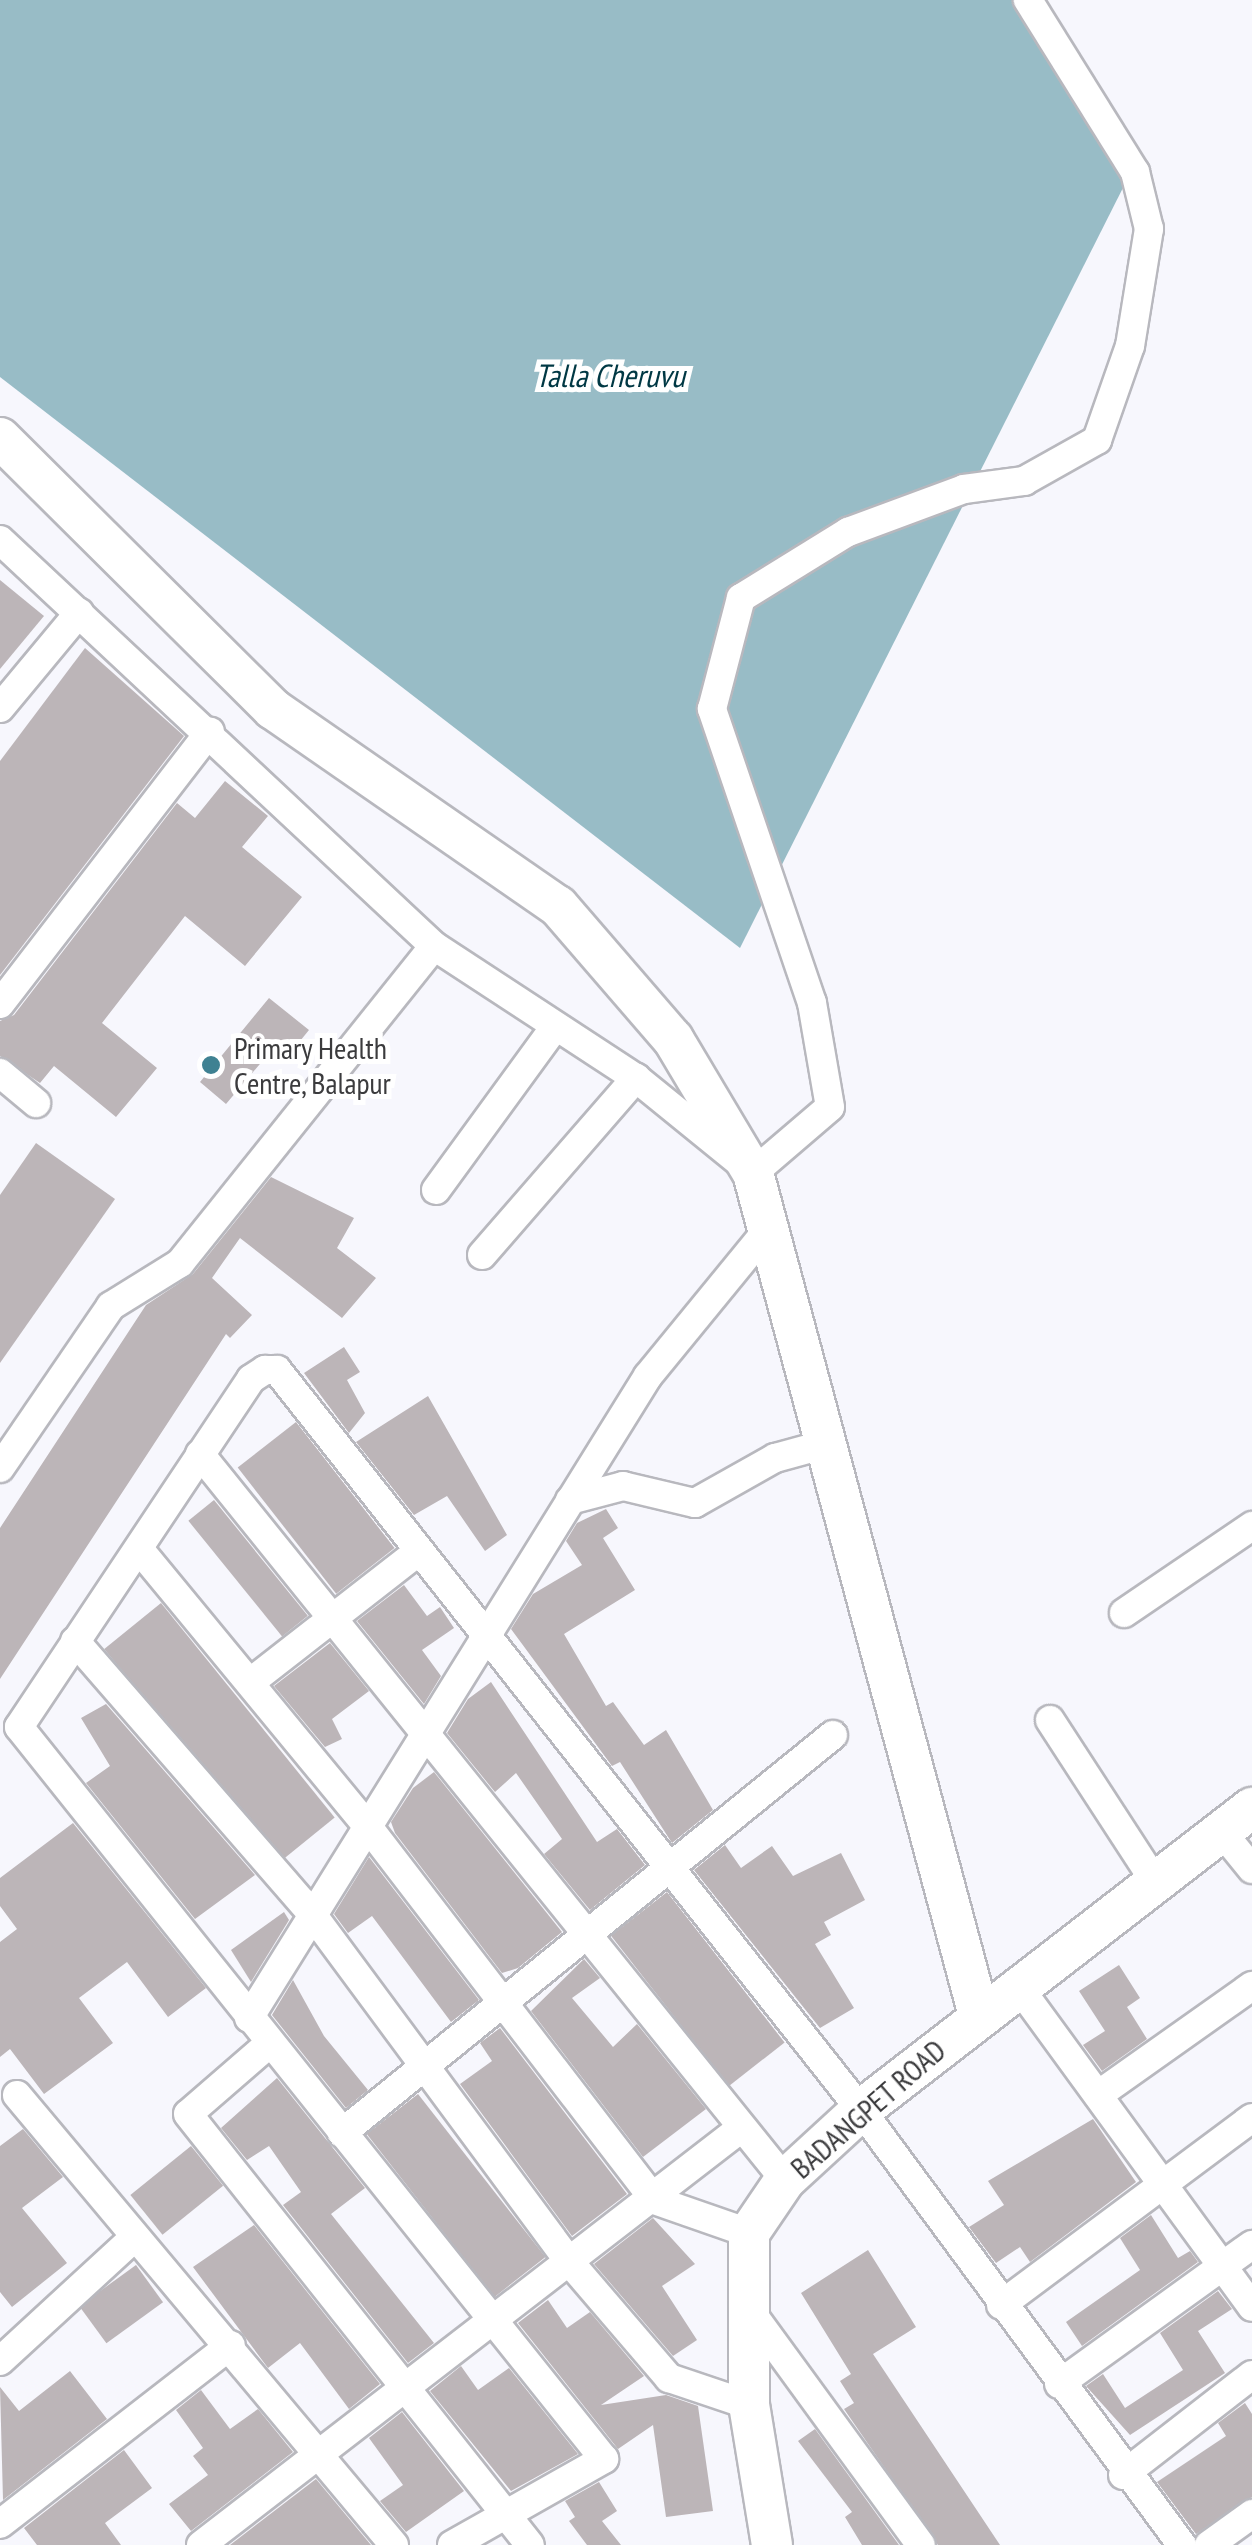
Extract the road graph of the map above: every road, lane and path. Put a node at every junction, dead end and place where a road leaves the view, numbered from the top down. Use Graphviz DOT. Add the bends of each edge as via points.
graph roads {
  1 [pos="1028,0"];
  2 [pos="0,438"];
  3 [pos="0,540"];
  4 [pos="79,613"];
  5 [pos="0,708"];
  6 [pos="210,732"];
  7 [pos="434,946"];
  8 [pos="0,1004"];
  9 [pos="555,1026"];
  10 [pos="0,1073"];
  11 [pos="636,1078"];
  12 [pos="36,1103"];
  13 [pos="753,1174"];
  14 [pos="436,1190"];
  15 [pos="770,1228"];
  16 [pos="482,1256"];
  17 [pos="830,1443"];
  18 [pos="200,1454"];
  19 [pos="0,1468"];
  20 [pos="570,1500"];
  21 [pos="1252,1526"];
  22 [pos="139,1549"];
  23 [pos="418,1552"];
  24 [pos="1124,1613"];
  25 [pos="334,1614"];
  26 [pos="485,1636"];
  27 [pos="75,1642"];
  28 [pos="252,1681"];
  29 [pos="1050,1720"];
  30 [pos="833,1734"];
  31 [pos="430,1736"];
  32 [pos="1236,1819"];
  33 [pos="369,1828"];
  34 [pos="670,1868"];
  35 [pos="1252,1869"];
  36 [pos="1154,1880"];
  37 [pos="312,1914"];
  38 [pos="584,1932"];
  39 [pos="1018,1986"];
  40 [pos="1252,1986"];
  41 [pos="500,2001"];
  42 [pos="978,2015"];
  43 [pos="248,2018"];
  44 [pos="270,2043"];
  45 [pos="423,2063"];
  46 [pos="1098,2095"];
  47 [pos="17,2096"];
  48 [pos="861,2110"];
  49 [pos="1252,2118"];
  50 [pos="740,2128"];
  51 [pos="342,2132"];
  52 [pos="784,2180"];
  53 [pos="1163,2183"];
  54 [pos="654,2200"];
  55 [pos="749,2233"];
  56 [pos="135,2237"];
  57 [pos="1252,2245"];
  58 [pos="567,2260"];
  59 [pos="1222,2267"];
  60 [pos="1001,2305"];
  61 [pos="747,2306"];
  62 [pos="1252,2307"];
  63 [pos="490,2315"];
  64 [pos="230,2345"];
  65 [pos="0,2362"];
  66 [pos="1252,2375"];
  67 [pos="404,2384"];
  68 [pos="1059,2384"];
  69 [pos="749,2406"];
  70 [pos="316,2453"];
  71 [pos="1124,2475"];
  72 [pos="505,2514"];
  73 [pos="1252,2514"];
  74 [pos="0,2524"];
  75 [pos="201,2545"];
  76 [pos="394,2545"];
  77 [pos="452,2545"];
  78 [pos="530,2545"];
  79 [pos="772,2545"];
  80 [pos="920,2545"];
  81 [pos="1182,2545"];
  82 [pos="1209,2545"];
  1 -- 13 [label="street" via="1135,172 1149,229 1130,346 1098,440 1024,481 964,489 848,532 740,598 712,708 812,1003 830,1106"];
  2 -- 13 [label="street" via="273,710 558,906 673,1039"];
  3 -- 4 [label="street"];
  4 -- 5 [label="street"];
  4 -- 6 [label="street"];
  6 -- 7 [label="street"];
  6 -- 8 [label="street"];
  7 -- 9 [label="street"];
  7 -- 19 [label="street" via="180,1263 111,1306"];
  9 -- 11 [label="street"];
  9 -- 14 [label="street"];
  10 -- 12 [label="street"];
  11 -- 13 [label="street"];
  11 -- 16 [label="street"];
  13 -- 15 [label="street"];
  15 -- 17 [label="street"];
  15 -- 20 [label="street" via="648,1376"];
  17 -- 20 [label="street" via="775,1458 695,1503 624,1486"];
  17 -- 42 [label="street"];
  18 -- 22 [label="street"];
  18 -- 23 [label="street" via="252,1379 277,1370"];
  18 -- 25 [label="street"];
  20 -- 26 [label="street"];
  21 -- 24 [label="street"];
  22 -- 27 [label="street"];
  22 -- 28 [label="street"];
  23 -- 25 [label="street"];
  23 -- 26 [label="street"];
  25 -- 28 [label="street"];
  25 -- 31 [label="street"];
  26 -- 31 [label="street"];
  26 -- 34 [label="street"];
  27 -- 37 [label="street"];
  27 -- 43 [label="street" via="20,1720 22,1738"];
  28 -- 33 [label="street"];
  29 -- 36 [label="street"];
  30 -- 34 [label="street"];
  31 -- 33 [label="street"];
  31 -- 38 [label="street"];
  32 -- 35 [label="street"];
  32 -- 36 [label="street, BADANGPET ROAD"];
  33 -- 37 [label="street"];
  33 -- 41 [label="street"];
  34 -- 38 [label="street"];
  34 -- 48 [label="street"];
  36 -- 39 [label="street, BADANGPET ROAD"];
  37 -- 43 [label="street"];
  37 -- 45 [label="street"];
  38 -- 41 [label="street"];
  38 -- 50 [label="street"];
  39 -- 42 [label="street, BADANGPET ROAD"];
  39 -- 46 [label="street"];
  40 -- 46 [label="street"];
  41 -- 45 [label="street"];
  41 -- 54 [label="street"];
  42 -- 48 [label="street, BADANGPET ROAD"];
  43 -- 44 [label="street"];
  44 -- 51 [label="street"];
  44 -- 67 [label="street" via="188,2114"];
  45 -- 51 [label="street"];
  45 -- 58 [label="street"];
  46 -- 53 [label="street"];
  47 -- 56 [label="street"];
  48 -- 52 [label="street, BADANGPET ROAD"];
  48 -- 60 [label="street"];
  49 -- 53 [label="street"];
  50 -- 52 [label="street"];
  50 -- 54 [label="street"];
  51 -- 63 [label="street"];
  52 -- 55 [label="street, BADANGPET ROAD"];
  53 -- 59 [label="street"];
  53 -- 60 [label="street"];
  54 -- 55 [label="street"];
  54 -- 58 [label="street"];
  55 -- 61 [label="street"];
  56 -- 64 [label="street"];
  56 -- 65 [label="street"];
  57 -- 59 [label="street"];
  58 -- 63 [label="street"];
  58 -- 69 [label="street" via="670,2378"];
  59 -- 62 [label="street"];
  59 -- 68 [label="street"];
  60 -- 68 [label="street"];
  61 -- 69 [label="street"];
  61 -- 80 [label="street"];
  63 -- 67 [label="street"];
  63 -- 72 [label="street" via="604,2459"];
  64 -- 70 [label="street"];
  64 -- 74 [label="street"];
  66 -- 71 [label="street"];
  67 -- 70 [label="street"];
  67 -- 72 [label="street"];
  68 -- 71 [label="street"];
  69 -- 79 [label="street"];
  70 -- 75 [label="street"];
  70 -- 76 [label="street"];
  71 -- 81 [label="street"];
  72 -- 77 [label="street"];
  72 -- 78 [label="street"];
  73 -- 82 [label="street"];
}
